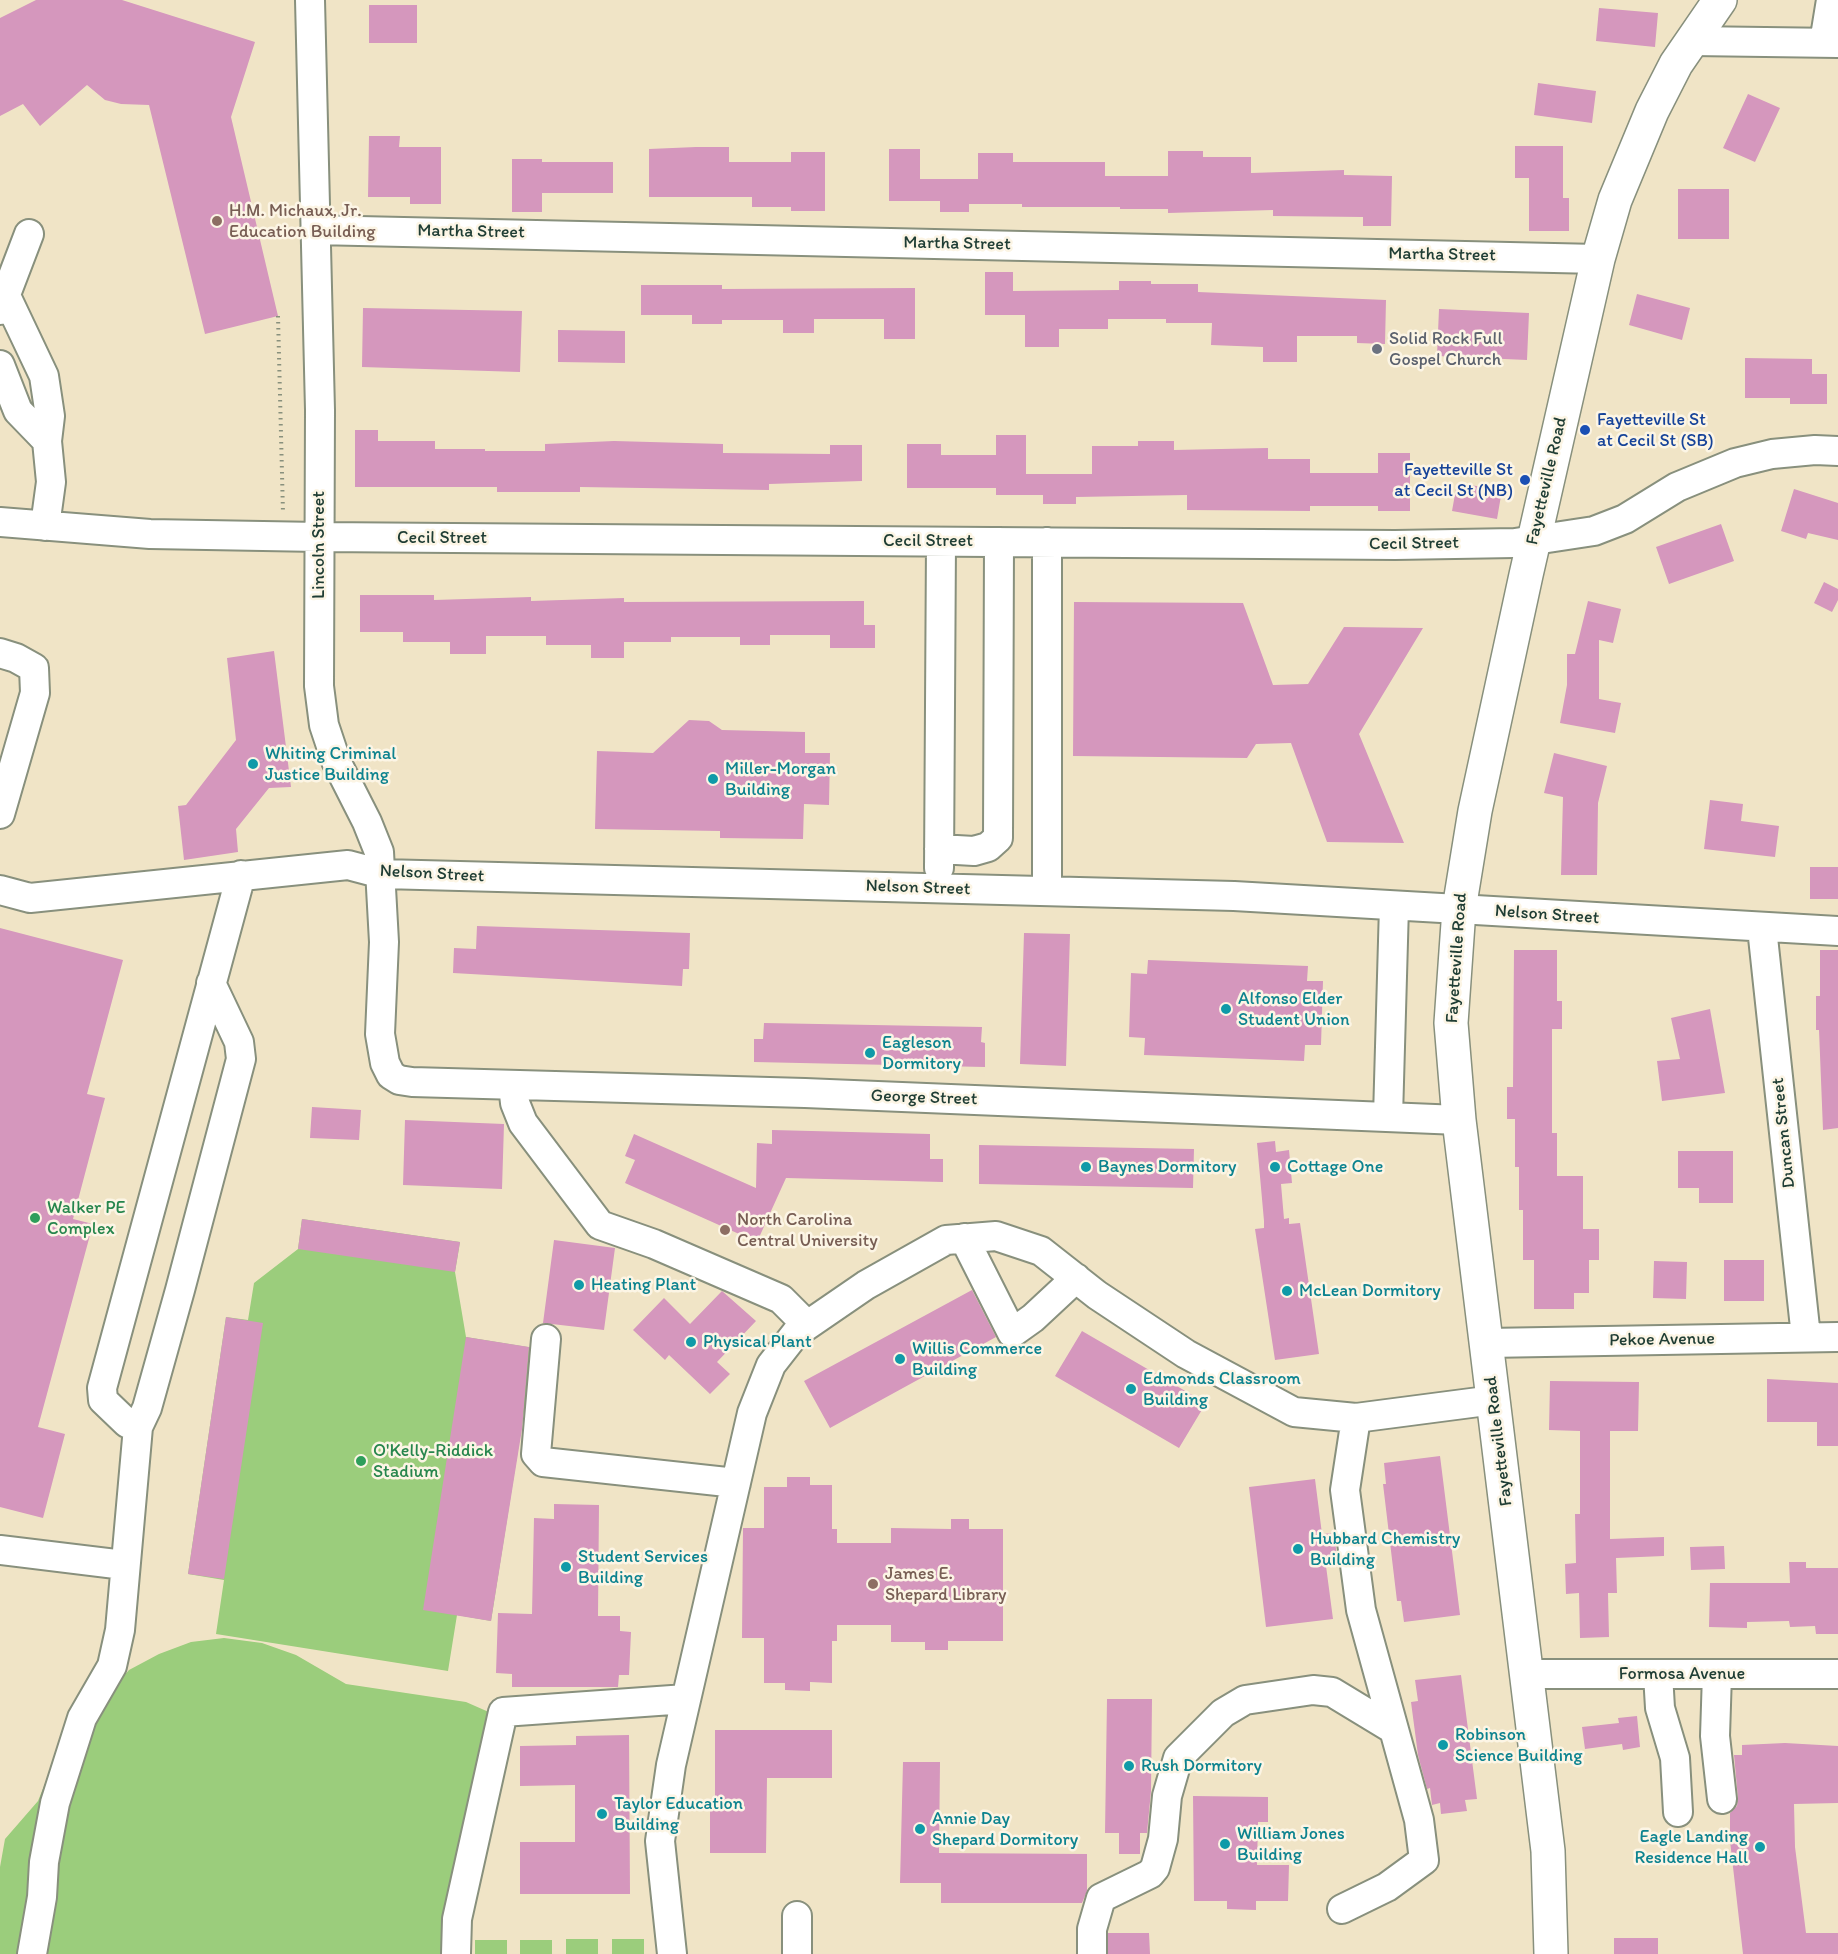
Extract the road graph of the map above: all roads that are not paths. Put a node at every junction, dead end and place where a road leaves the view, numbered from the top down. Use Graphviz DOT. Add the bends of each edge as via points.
graph roads {
  1 [pos="310,0"];
  2 [pos="1720,0"];
  3 [pos="1832,0"];
  4 [pos="1692,41"];
  5 [pos="1831,43"];
  6 [pos="315,230"];
  7 [pos="28,234"];
  8 [pos="1598,259"];
  9 [pos="3,304"];
  10 [pos="0,365"];
  11 [pos="46,441"];
  12 [pos="1838,451"];
  13 [pos="0,522"];
  14 [pos="45,526"];
  15 [pos="319,537"];
  16 [pos="1534,541"];
  17 [pos="941,542"];
  18 [pos="999,542"];
  19 [pos="1047,542"];
  20 [pos="0,653"];
  21 [pos="0,814"];
  22 [pos="939,849"];
  23 [pos="382,874"];
  24 [pos="241,875"];
  25 [pos="939,888"];
  26 [pos="0,890"];
  27 [pos="1047,891"];
  28 [pos="1394,906"];
  29 [pos="1459,909"];
  30 [pos="1762,928"];
  31 [pos="1838,931"];
  32 [pos="212,983"];
  33 [pos="391,1075"];
  34 [pos="513,1085"];
  35 [pos="1388,1117"];
  36 [pos="1459,1120"];
  37 [pos="964,1239"];
  38 [pos="1076,1278"];
  39 [pos="807,1325"];
  40 [pos="1806,1337"];
  41 [pos="1838,1337"];
  42 [pos="546,1339"];
  43 [pos="1487,1343"];
  44 [pos="1494,1400"];
  45 [pos="1356,1418"];
  46 [pos="138,1427"];
  47 [pos="736,1483"];
  48 [pos="0,1550"];
  49 [pos="124,1564"];
  50 [pos="1527,1674"];
  51 [pos="1658,1674"];
  52 [pos="1718,1674"];
  53 [pos="1838,1674"];
  54 [pos="686,1699"];
  55 [pos="1393,1729"];
  56 [pos="1722,1799"];
  57 [pos="1678,1812"];
  58 [pos="1342,1909"];
  59 [pos="797,1916"];
  60 [pos="32,1954"];
  61 [pos="456,1954"];
  62 [pos="672,1954"];
  63 [pos="797,1954"];
  64 [pos="1092,1954"];
  65 [pos="1551,1954"];
  1 -- 6 [label="street, Lincoln Street"];
  2 -- 4 [label="main road, Fayetteville Road"];
  3 -- 5 [label="street"];
  4 -- 5 [label="street"];
  4 -- 8 [label="main road, Fayetteville Road" via="1652,111 1631,158"];
  6 -- 8 [label="street, Martha Street"];
  6 -- 15 [label="street, Lincoln Street"];
  7 -- 9 [label="street"];
  8 -- 16 [label="main road, Fayetteville Road"];
  9 -- 11 [label="street" via="44,376 50,416"];
  10 -- 11 [label="street" via="18,411"];
  11 -- 14 [label="street" via="51,482"];
  12 -- 16 [label="street, Cecil Street" via="1772,454 1735,463 1677,487 1625,519 1593,531"];
  13 -- 14 [label="street, Cecil Street"];
  14 -- 15 [label="street, Cecil Street" via="150,534"];
  15 -- 17 [label="street, Cecil Street"];
  15 -- 23 [label="street, Lincoln Street" via="319,686 324,725 336,761 368,822"];
  16 -- 19 [label="street, Cecil Street" via="1395,545"];
  16 -- 29 [label="main road, Fayetteville Road" via="1475,811"];
  17 -- 18 [label="street, Cecil Street"];
  17 -- 22 [label="street"];
  18 -- 19 [label="street, Cecil Street"];
  18 -- 22 [label="street" via="998,838 988,847 974,851"];
  19 -- 27 [label="street"];
  20 -- 21 [label="street" via="34,668 35,693"];
  22 -- 25 [label="street"];
  23 -- 24 [label="street, Nelson Street" via="348,865"];
  23 -- 25 [label="street, Nelson Street"];
  23 -- 33 [label="street, Lincoln Street" via="380,1034"];
  24 -- 26 [label="street, Nelson Street" via="30,898"];
  24 -- 32 [label="street"];
  25 -- 27 [label="street, Nelson Street"];
  27 -- 28 [label="street, Nelson Street" via="1234,896"];
  28 -- 29 [label="street, Nelson Street"];
  28 -- 35 [label="street"];
  29 -- 30 [label="street, Nelson Street"];
  29 -- 36 [label="main road, Fayetteville Road" via="1451,1023"];
  30 -- 31 [label="street, Nelson Street"];
  30 -- 40 [label="street, Duncan Street"];
  32 -- 46 [label="street" via="239,1042 241,1059 147,1408"];
  32 -- 46 [label="street" via="102,1388 103,1400 127,1423"];
  33 -- 34 [label="street, George Street" via="412,1082"];
  34 -- 35 [label="street, George Street"];
  34 -- 39 [label="street" via="523,1123 600,1225 781,1299"];
  35 -- 36 [label="street, George Street"];
  36 -- 43 [label="main road, Fayetteville Road"];
  37 -- 38 [label="street" via="996,1236 1041,1251"];
  37 -- 38 [label="street" via="1012,1333"];
  37 -- 39 [label="street" via="946,1240 866,1285"];
  38 -- 45 [label="street" via="1186,1354 1294,1412"];
  39 -- 47 [label="street" via="771,1365 752,1413"];
  40 -- 41 [label="street, Pekoe Avenue"];
  40 -- 43 [label="street, Pekoe Avenue"];
  42 -- 47 [label="street" via="536,1454 543,1461"];
  43 -- 44 [label="main road, Fayetteville Road"];
  44 -- 45 [label="street"];
  44 -- 50 [label="main road, Fayetteville Road"];
  45 -- 55 [label="street" via="1345,1490 1361,1610"];
  46 -- 49 [label="street"];
  47 -- 54 [label="street"];
  48 -- 49 [label="street"];
  49 -- 60 [label="street" via="120,1630 112,1665 82,1718 56,1803"];
  50 -- 51 [label="street, Formosa Avenue"];
  50 -- 65 [label="main road, Fayetteville Road" via="1548,1851"];
  51 -- 52 [label="street, Formosa Avenue"];
  51 -- 57 [label="street" via="1660,1708 1675,1758"];
  52 -- 53 [label="street, Formosa Avenue"];
  52 -- 56 [label="street" via="1715,1736"];
  54 -- 61 [label="street" via="503,1712 458,1919"];
  54 -- 62 [label="street" via="660,1841"];
  55 -- 58 [label="street" via="1419,1820 1424,1860 1387,1887"];
  55 -- 64 [label="street" via="1332,1692 1313,1690 1245,1700 1223,1713 1178,1758 1167,1796 1163,1839 1155,1869 1101,1898 1092,1929"];
  59 -- 63 [label="street"];
}
